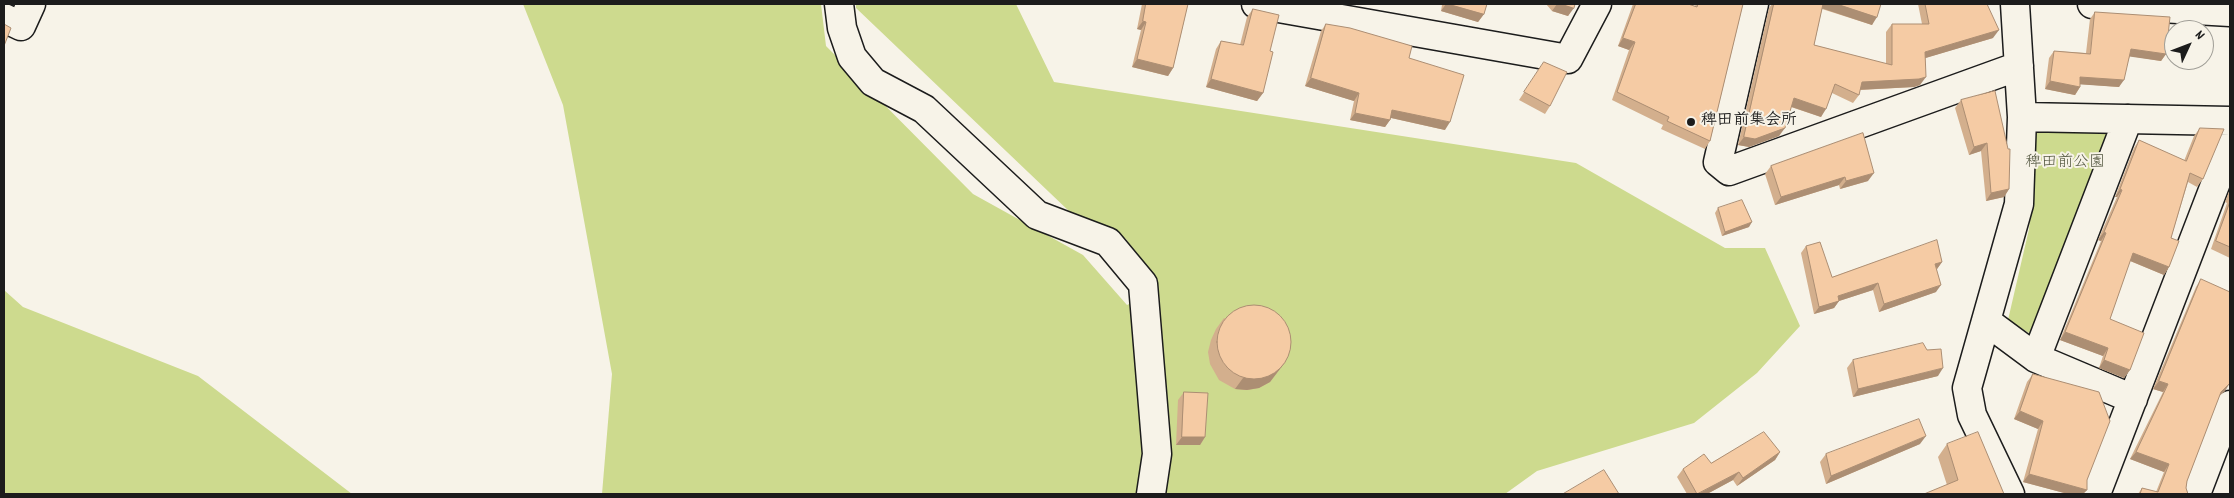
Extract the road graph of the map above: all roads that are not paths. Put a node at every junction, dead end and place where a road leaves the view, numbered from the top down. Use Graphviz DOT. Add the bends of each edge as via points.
graph roads {
  1 [pos="31,4"];
  2 [pos="839,4"];
  3 [pos="1256,4"];
  4 [pos="1597,4"];
  5 [pos="1754,4"];
  6 [pos="2015,4"];
  7 [pos="2092,4"];
  8 [pos="2230,12"];
  9 [pos="4,18"];
  10 [pos="2019,66"];
  11 [pos="2022,117"];
  12 [pos="2128,119"];
  13 [pos="2230,121"];
  14 [pos="2230,146"];
  15 [pos="1986,321"];
  16 [pos="2036,358"];
  17 [pos="2133,399"];
  18 [pos="2230,405"];
  19 [pos="1150,494"];
  20 [pos="2010,494"];
  21 [pos="2096,494"];
  22 [pos="2196,494"];
  1 -- 9 [label="street" via="21,26"];
  2 -- 19 [label="street" via="842,28 852,57 873,82 924,109 1037,215 1108,242 1143,284 1158,454"];
  3 -- 4 [label="street" via="1568,59"];
  5 -- 10 [label="street" via="1718,162 1729,171"];
  6 -- 10 [label="street"];
  7 -- 8 [label="street"];
  10 -- 11 [label="street"];
  11 -- 12 [label="street"];
  11 -- 15 [label="street" via="2019,204"];
  12 -- 13 [label="street"];
  12 -- 16 [label="street"];
  14 -- 17 [label="street"];
  15 -- 16 [label="street"];
  15 -- 20 [label="street" via="1967,388 1972,415"];
  16 -- 17 [label="street"];
  17 -- 21 [label="street"];
  18 -- 22 [label="street"];
}
